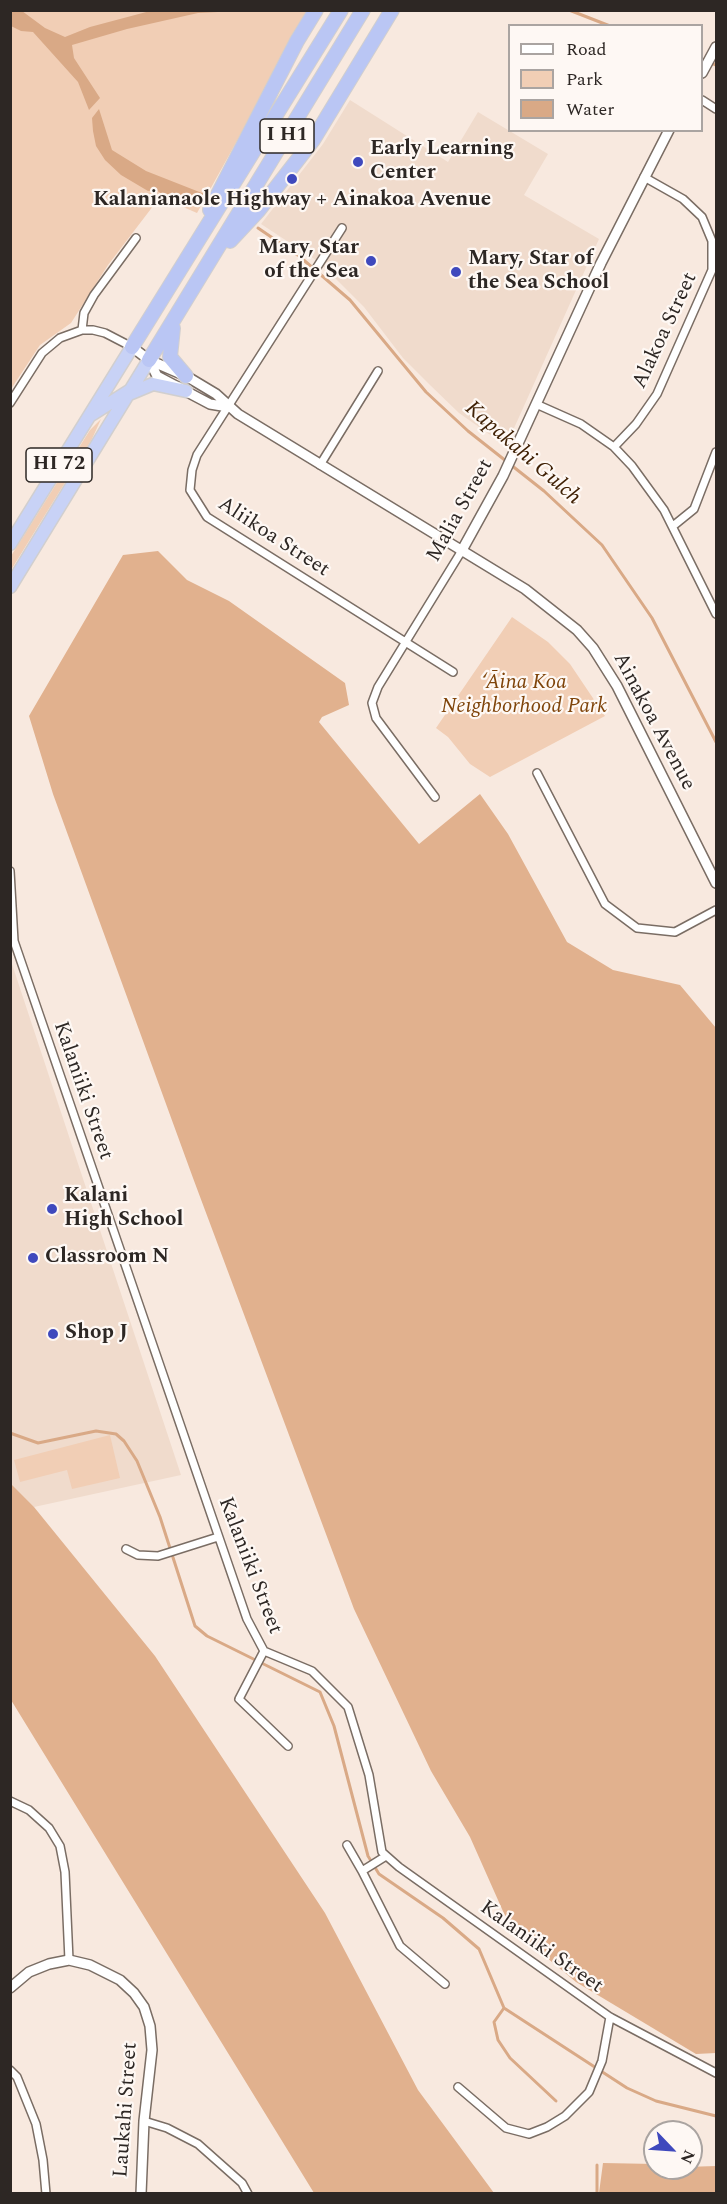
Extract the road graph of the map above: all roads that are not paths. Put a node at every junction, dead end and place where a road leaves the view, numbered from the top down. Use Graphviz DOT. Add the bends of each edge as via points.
graph roads {
  1 [pos="316,10"];
  2 [pos="341,10"];
  3 [pos="363,10"];
  4 [pos="392,10"];
  5 [pos="715,50"];
  6 [pos="703,71"];
  7 [pos="703,101"];
  8 [pos="717,109"];
  9 [pos="668,132"];
  10 [pos="644,177"];
  11 [pos="342,228"];
  12 [pos="136,238"];
  13 [pos="210,262"];
  14 [pos="174,280"];
  15 [pos="177,315"];
  16 [pos="82,330"];
  17 [pos="132,347"];
  18 [pos="149,360"];
  19 [pos="378,371"];
  20 [pos="186,376"];
  21 [pos="186,391"];
  22 [pos="129,392"];
  23 [pos="10,403"];
  24 [pos="536,404"];
  25 [pos="228,407"];
  26 [pos="90,416"];
  27 [pos="614,447"];
  28 [pos="717,452"];
  29 [pos="320,465"];
  30 [pos="672,526"];
  31 [pos="10,544"];
  32 [pos="461,552"];
  33 [pos="10,586"];
  34 [pos="717,614"];
  35 [pos="406,641"];
  36 [pos="453,672"];
  37 [pos="537,772"];
  38 [pos="435,797"];
  39 [pos="10,871"];
  40 [pos="717,883"];
  41 [pos="717,910"];
  42 [pos="218,1537"];
  43 [pos="126,1550"];
  44 [pos="264,1651"];
  45 [pos="288,1746"];
  46 [pos="10,1801"];
  47 [pos="347,1845"];
  48 [pos="386,1856"];
  49 [pos="362,1871"];
  50 [pos="69,1960"];
  51 [pos="445,1983"];
  52 [pos="10,1988"];
  53 [pos="610,2017"];
  54 [pos="10,2070"];
  55 [pos="717,2073"];
  56 [pos="458,2087"];
  57 [pos="144,2121"];
  58 [pos="46,2193"];
  59 [pos="141,2193"];
  60 [pos="249,2193"];
  1 -- 14 [label="highway"];
  2 -- 14 [label="highway, I H1"];
  3 -- 13 [label="highway, I H1"];
  4 -- 13 [label="highway" via="313,140 258,211"];
  5 -- 6 [label="street"];
  7 -- 8 [label="street"];
  9 -- 10 [label="street, Malia Street"];
  10 -- 24 [label="street, Malia Street"];
  10 -- 27 [label="street, Alakoa Street" via="683,199 702,217 712,242 712,270 657,394"];
  11 -- 25 [label="street, Aliikoa Street"];
  12 -- 16 [label="street" via="94,295 84,313"];
  13 -- 15 [label="highway, I H1"];
  14 -- 17 [label="highway, I H1"];
  15 -- 18 [label="highway, I H1"];
  15 -- 20 [label="highway" via="170,354"];
  16 -- 17 [label="street" via="105,333"];
  16 -- 23 [label="street" via="49,345"];
  17 -- 18 [label="street, Ainakoa Avenue"];
  17 -- 26 [label="highway, HI 72"];
  18 -- 20 [label="street, Ainakoa Avenue"];
  18 -- 21 [label="street, Ainakoa Avenue" via="157,376"];
  18 -- 22 [label="highway, HI 72"];
  19 -- 29 [label="street"];
  20 -- 25 [label="street, Ainakoa Avenue" via="216,394"];
  21 -- 22 [label="highway" via="153,384"];
  21 -- 25 [label="street, Ainakoa Avenue" via="210,404"];
  22 -- 26 [label="highway"];
  22 -- 33 [label="highway, HI 72"];
  24 -- 27 [label="street" via="581,424"];
  24 -- 32 [label="street, Malia Street" via="503,476"];
  25 -- 29 [label="street, Ainakoa Avenue"];
  25 -- 35 [label="street, Aliikoa Street" via="194,461 190,490 199,509 218,525"];
  26 -- 31 [label="highway, HI 72"];
  27 -- 30 [label="street" via="645,481"];
  28 -- 30 [label="street" via="694,509"];
  29 -- 32 [label="street, Ainakoa Avenue"];
  30 -- 34 [label="street"];
  32 -- 35 [label="street, Malia Street"];
  32 -- 40 [label="street, Ainakoa Avenue" via="544,603 593,648 617,686"];
  35 -- 36 [label="street, Aliikoa Street"];
  35 -- 38 [label="street, Malia Street" via="374,694 372,708"];
  37 -- 41 [label="street" via="605,904 637,928 675,932"];
  39 -- 42 [label="street, Kalaniiki Street" via="14,941"];
  42 -- 43 [label="street" via="158,1557"];
  42 -- 44 [label="street, Kalaniiki Street" via="247,1619"];
  44 -- 45 [label="street" via="239,1699"];
  44 -- 48 [label="street, Kalaniiki Street" via="312,1671 348,1707 369,1775 382,1852"];
  46 -- 50 [label="street" via="29,1810 49,1828 60,1846"];
  47 -- 49 [label="street"];
  48 -- 49 [label="street"];
  48 -- 53 [label="street, Kalaniiki Street"];
  49 -- 51 [label="street" via="400,1946"];
  50 -- 52 [label="street" via="29,1972"];
  50 -- 57 [label="street, Laukahi Street" via="114,1976 144,2007 152,2050"];
  53 -- 55 [label="street, Kalaniiki Street"];
  53 -- 56 [label="street" via="602,2061 589,2092 548,2127 529,2134 506,2128"];
  54 -- 58 [label="street" via="17,2077 36,2124"];
  57 -- 59 [label="street, Laukahi Street"];
  57 -- 60 [label="street" via="198,2144"];
}
